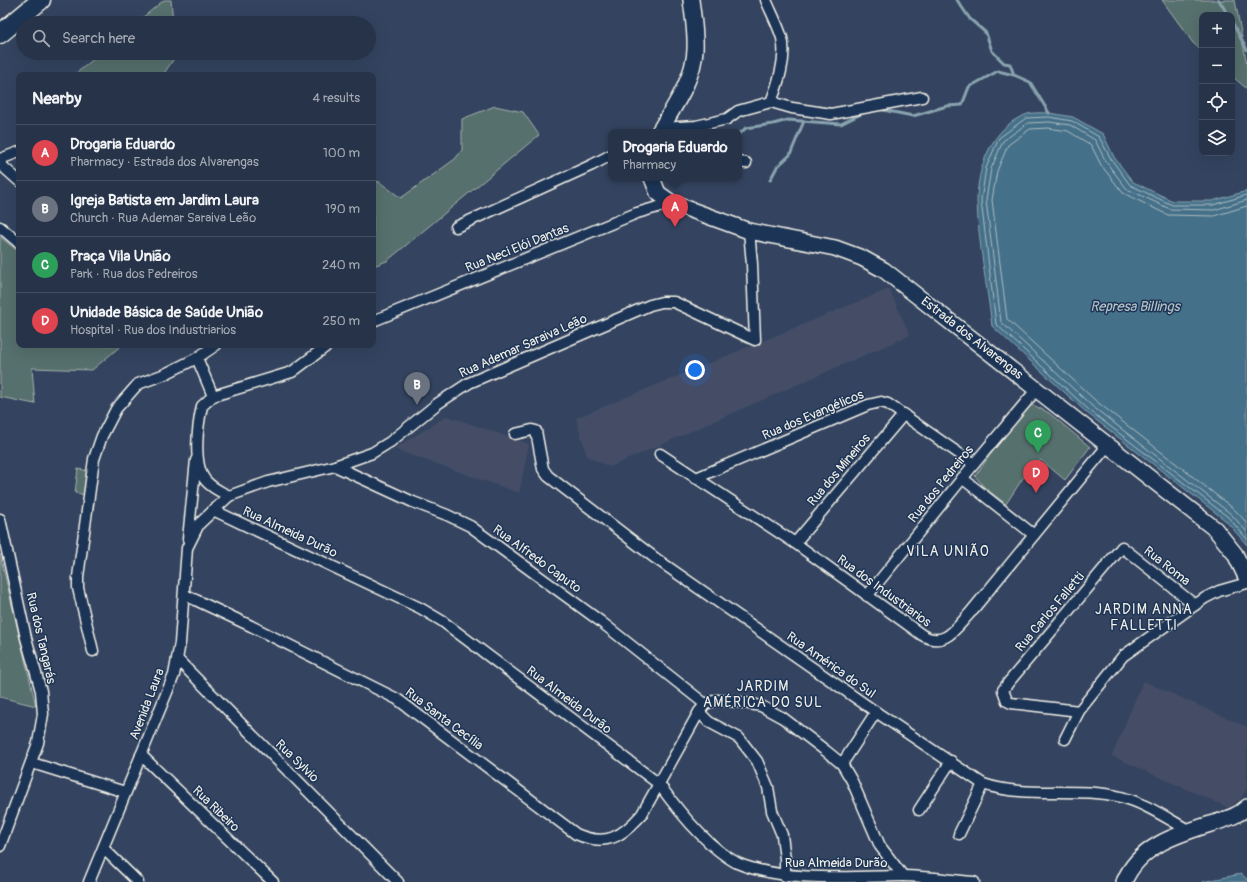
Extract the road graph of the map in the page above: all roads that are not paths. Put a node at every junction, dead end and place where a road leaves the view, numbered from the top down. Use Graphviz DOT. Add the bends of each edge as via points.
graph roads {
  1 [pos="41,0"];
  2 [pos="686,0"];
  3 [pos="691,0"];
  4 [pos="766,0"];
  5 [pos="22,16"];
  6 [pos="693,19"];
  7 [pos="16,21"];
  8 [pos="0,34"];
  9 [pos="922,97"];
  10 [pos="771,102"];
  11 [pos="659,129"];
  12 [pos="673,129"];
  13 [pos="16,153"];
  14 [pos="608,157"];
  15 [pos="0,159"];
  16 [pos="0,164"];
  17 [pos="16,177"];
  18 [pos="653,181"];
  19 [pos="672,203"];
  20 [pos="0,227"];
  21 [pos="456,227"];
  22 [pos="749,231"];
  23 [pos="16,240"];
  24 [pos="376,320"];
  25 [pos="212,348"];
  26 [pos="324,348"];
  27 [pos="197,358"];
  28 [pos="1037,388"];
  29 [pos="210,398"];
  30 [pos="904,414"];
  31 [pos="515,434"];
  32 [pos="1108,445"];
  33 [pos="197,448"];
  34 [pos="660,454"];
  35 [pos="974,464"];
  36 [pos="335,466"];
  37 [pos="696,478"];
  38 [pos="962,478"];
  39 [pos="229,496"];
  40 [pos="213,510"];
  41 [pos="0,519"];
  42 [pos="1034,535"];
  43 [pos="795,542"];
  44 [pos="1122,547"];
  45 [pos="188,548"];
  46 [pos="1247,579"];
  47 [pos="1247,583"];
  48 [pos="185,595"];
  49 [pos="867,596"];
  50 [pos="1195,605"];
  51 [pos="93,651"];
  52 [pos="177,659"];
  53 [pos="702,708"];
  54 [pos="1080,711"];
  55 [pos="876,712"];
  56 [pos="1065,739"];
  57 [pos="141,755"];
  58 [pos="951,761"];
  59 [pos="32,763"];
  60 [pos="842,764"];
  61 [pos="659,784"];
  62 [pos="983,784"];
  63 [pos="126,792"];
  64 [pos="1247,808"];
  65 [pos="919,810"];
  66 [pos="1190,831"];
  67 [pos="959,834"];
  68 [pos="0,845"];
  69 [pos="104,849"];
  70 [pos="784,876"];
  71 [pos="903,876"];
  72 [pos="90,882"];
  73 [pos="138,882"];
  74 [pos="274,882"];
  75 [pos="398,882"];
  76 [pos="974,882"];
  77 [pos="1124,882"];
  1 -- 5 [label="highway"];
  2 -- 6 [label="main road"];
  3 -- 6 [label="main road"];
  4 -- 10 [label="street" via="782,38 783,52"];
  6 -- 11 [label="main road" via="695,51 691,70"];
  7 -- 8 [label="highway"];
  9 -- 10 [label="street" via="831,114"];
  10 -- 12 [label="street" via="738,111 727,119"];
  13 -- 15 [label="street"];
  14 -- 21 [label="street"];
  16 -- 17 [label="street"];
  18 -- 19 [label="main road, Estrada dos Alvarengas" via="658,193"];
  19 -- 22 [label="main road, Estrada dos Alvarengas"];
  19 -- 24 [label="street, Rua Neci Elói Dantas" via="637,214"];
  20 -- 23 [label="street"];
  22 -- 28 [label="main road, Estrada dos Alvarengas" via="835,248 873,264 890,274"];
  22 -- 36 [label="street, Rua Ademar Saraiva Leão" via="755,340 674,302 662,302 468,383 390,442 372,453"];
  25 -- 27 [label="street"];
  26 -- 29 [label="street" via="292,372"];
  27 -- 29 [label="street"];
  27 -- 51 [label="street" via="138,384 116,409 102,436 94,459 78,577 78,588"];
  28 -- 32 [label="main road, Estrada dos Alvarengas"];
  28 -- 35 [label="street, Rua dos Pedreiros"];
  29 -- 33 [label="street" via="202,406"];
  30 -- 35 [label="street, Rua dos Evangélicos"];
  30 -- 37 [label="street, Rua dos Evangélicos" via="881,402 868,405"];
  30 -- 43 [label="street, Rua dos Mineiros"];
  31 -- 55 [label="street, Rua América do Sul" via="536,431 543,469 548,476 655,558"];
  32 -- 42 [label="street, Rua dos Industriarios"];
  32 -- 46 [label="main road, Estrada dos Alvarengas" via="1215,529 1235,554"];
  33 -- 39 [label="street" via="205,480"];
  33 -- 45 [label="street"];
  34 -- 37 [label="street, Rua dos Industriarios"];
  35 -- 38 [label="street, Rua dos Pedreiros"];
  36 -- 39 [label="street, Rua Ademar Saraiva Leão" via="268,482"];
  36 -- 53 [label="street, Rua Alfredo Caputo" via="470,526 600,621"];
  37 -- 43 [label="street, Rua dos Industriarios"];
  38 -- 42 [label="street"];
  38 -- 49 [label="street, Rua dos Pedreiros"];
  39 -- 40 [label="street, Rua Ademar Saraiva Leão"];
  40 -- 45 [label="street, Avenida Laura" via="194,531"];
  40 -- 61 [label="street, Rua Almeida Durão" via="420,608 442,621"];
  41 -- 59 [label="street, Rua dos Tangarás" via="43,704 42,725"];
  42 -- 49 [label="street, Rua dos Industriarios" via="970,613 944,639 936,640 922,635"];
  43 -- 49 [label="street, Rua dos Industriarios"];
  44 -- 50 [label="street, Rua Roma"];
  44 -- 54 [label="street, Rua Carlos Falletti" via="1003,690 1007,701 1011,703"];
  45 -- 48 [label="street, Avenida Laura"];
  47 -- 50 [label="street" via="1219,591"];
  48 -- 52 [label="street, Avenida Laura"];
  48 -- 61 [label="street, Rua Santa Cecília" via="396,699 576,834 585,838 603,841 624,832 642,814"];
  50 -- 54 [label="street" via="1123,656"];
  52 -- 57 [label="street, Avenida Laura" via="174,674"];
  52 -- 75 [label="street, Rua Sylvio"];
  53 -- 60 [label="street" via="717,700 761,706 783,718"];
  53 -- 61 [label="street, Rua Santa Cecília"];
  53 -- 70 [label="street, Rua Alfredo Caputo" via="709,722 739,738 757,761 768,787 772,811 782,835"];
  54 -- 56 [label="street"];
  55 -- 58 [label="street, Rua América do Sul"];
  55 -- 60 [label="street"];
  57 -- 63 [label="street, Avenida Laura"];
  57 -- 74 [label="street, Rua Ribeiro"];
  58 -- 62 [label="street, Rua América do Sul"];
  58 -- 65 [label="street"];
  59 -- 63 [label="street"];
  59 -- 68 [label="street, Rua dos Tangarás"];
  60 -- 71 [label="street" via="880,846"];
  61 -- 70 [label="street, Rua Almeida Durão" via="684,818 726,856 761,873"];
  62 -- 66 [label="street, Rua América do Sul" via="997,789 1122,798 1139,804"];
  62 -- 67 [label="street"];
  63 -- 69 [label="street, Avenida Laura"];
  64 -- 66 [label="main road" via="1234,816"];
  66 -- 77 [label="main road" via="1145,852 1136,861"];
  69 -- 72 [label="street, Avenida Laura"];
  69 -- 73 [label="street"];
  70 -- 71 [label="street, Rua Almeida Durão"];
  71 -- 76 [label="street, Rua Almeida Durão"];
}
